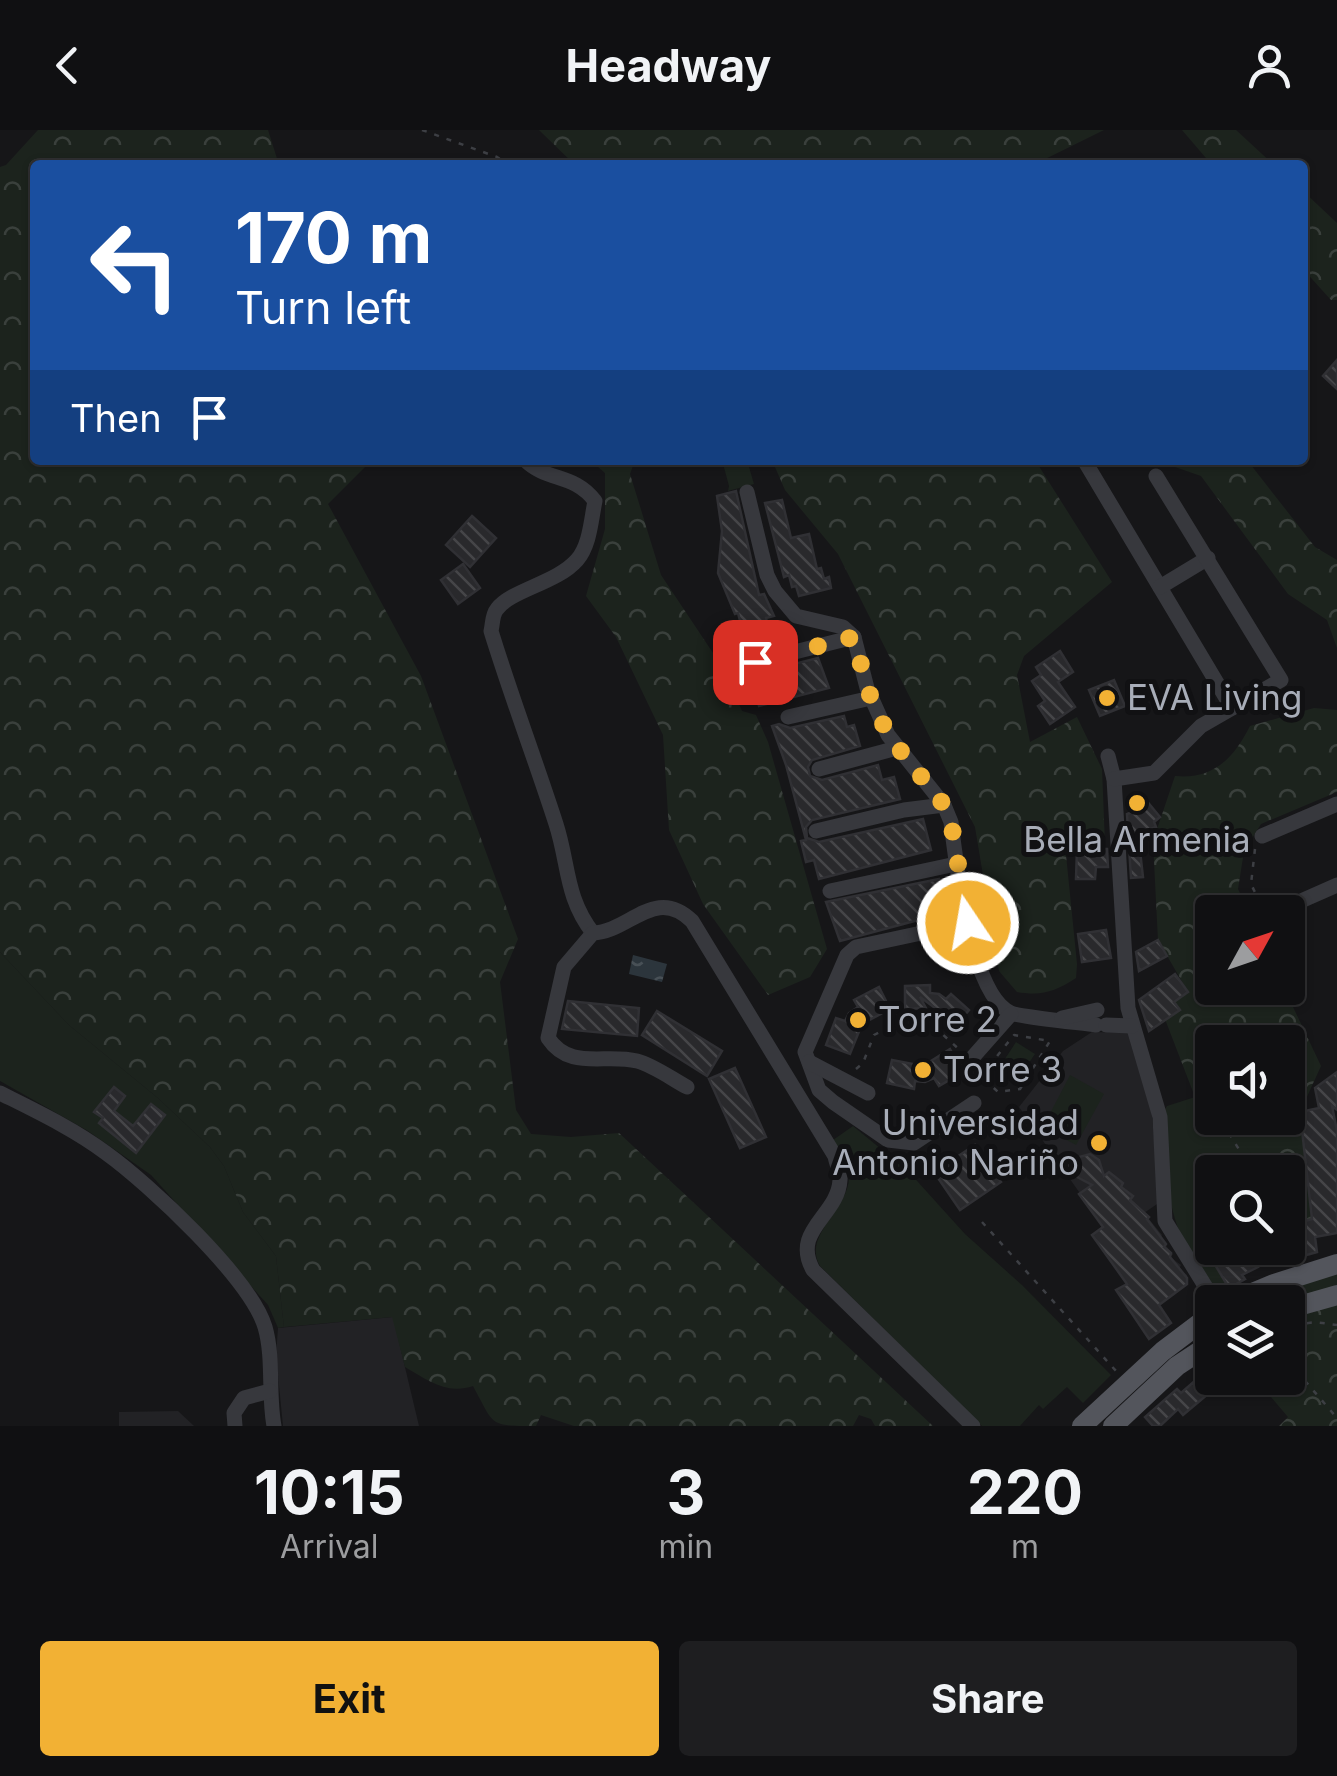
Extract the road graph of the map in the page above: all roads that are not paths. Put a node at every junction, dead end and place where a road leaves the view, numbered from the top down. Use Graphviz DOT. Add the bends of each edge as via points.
graph roads {
  1 [pos="530,465"];
  2 [pos="1087,465"];
  3 [pos="1156,476"];
  4 [pos="748,492"];
  5 [pos="1208,558"];
  6 [pos="1160,587"];
  7 [pos="854,637"];
  8 [pos="755,662"];
  9 [pos="871,698"];
  10 [pos="1232,708"];
  11 [pos="788,717"];
  12 [pos="897,748"];
  13 [pos="1108,756"];
  14 [pos="818,769"];
  15 [pos="1114,779"];
  16 [pos="1337,804"];
  17 [pos="944,805"];
  18 [pos="816,831"];
  19 [pos="1262,836"];
  20 [pos="956,864"];
  21 [pos="1337,885"];
  22 [pos="830,891"];
  23 [pos="1305,899"];
  24 [pos="968,923"];
  25 [pos="593,932"];
  26 [pos="1128,1008"];
  27 [pos="1011,1014"];
  28 [pos="1102,1017"];
  29 [pos="1132,1026"];
  30 [pos="973,1057"];
  31 [pos="809,1062"];
  32 [pos="687,1087"];
  33 [pos="0,1093"];
  34 [pos="868,1093"];
  35 [pos="974,1103"];
  36 [pos="1337,1264"];
  37 [pos="1205,1285"];
  38 [pos="1272,1285"];
  39 [pos="1337,1295"];
  40 [pos="1305,1304"];
  41 [pos="1195,1326"];
  42 [pos="1195,1354"];
  43 [pos="270,1391"];
  44 [pos="1115,1420"];
  45 [pos="235,1426"];
  46 [pos="274,1426"];
  47 [pos="973,1426"];
  48 [pos="1082,1426"];
  1 -- 25 [label="street" via="569,479 595,501 586,544 576,562 501,604 492,631 556,823 568,890"];
  2 -- 6 [label="street"];
  3 -- 5 [label="street"];
  4 -- 7 [label="street" via="775,591 796,616 844,627"];
  5 -- 6 [label="street"];
  5 -- 10 [label="street" via="1281,680"];
  6 -- 10 [label="street"];
  7 -- 8 [label="street"];
  7 -- 9 [label="street"];
  9 -- 11 [label="street"];
  9 -- 12 [label="street"];
  10 -- 15 [label="street" via="1201,726 1154,773"];
  12 -- 14 [label="street"];
  12 -- 17 [label="street"];
  13 -- 15 [label="street"];
  15 -- 26 [label="street"];
  16 -- 19 [label="street"];
  17 -- 18 [label="street"];
  17 -- 20 [label="street"];
  20 -- 22 [label="street"];
  20 -- 24 [label="street"];
  21 -- 23 [label="street"];
  24 -- 27 [label="street" via="994,999"];
  24 -- 31 [label="street" via="856,947 846,955 806,1052"];
  25 -- 32 [label="street" via="564,967 548,1038 557,1052 638,1061"];
  25 -- 47 [label="street" via="663,907 692,921 835,1156 840,1180 812,1231 806,1258"];
  26 -- 28 [label="street"];
  26 -- 29 [label="street"];
  27 -- 28 [label="street"];
  27 -- 30 [label="street"];
  28 -- 29 [label="street"];
  29 -- 37 [label="street" via="1163,1136 1165,1221"];
  31 -- 34 [label="street"];
  31 -- 35 [label="street" via="833,1102 902,1144 914,1143"];
  33 -- 43 [label="street" via="106,1153 247,1292 268,1341"];
  36 -- 38 [label="main road"];
  39 -- 40 [label="main road"];
  41 -- 44 [label="main road" via="1163,1350"];
  42 -- 44 [label="main road"];
  43 -- 45 [label="street" via="244,1398"];
  43 -- 46 [label="street"];
  44 -- 48 [label="main road"];
}
